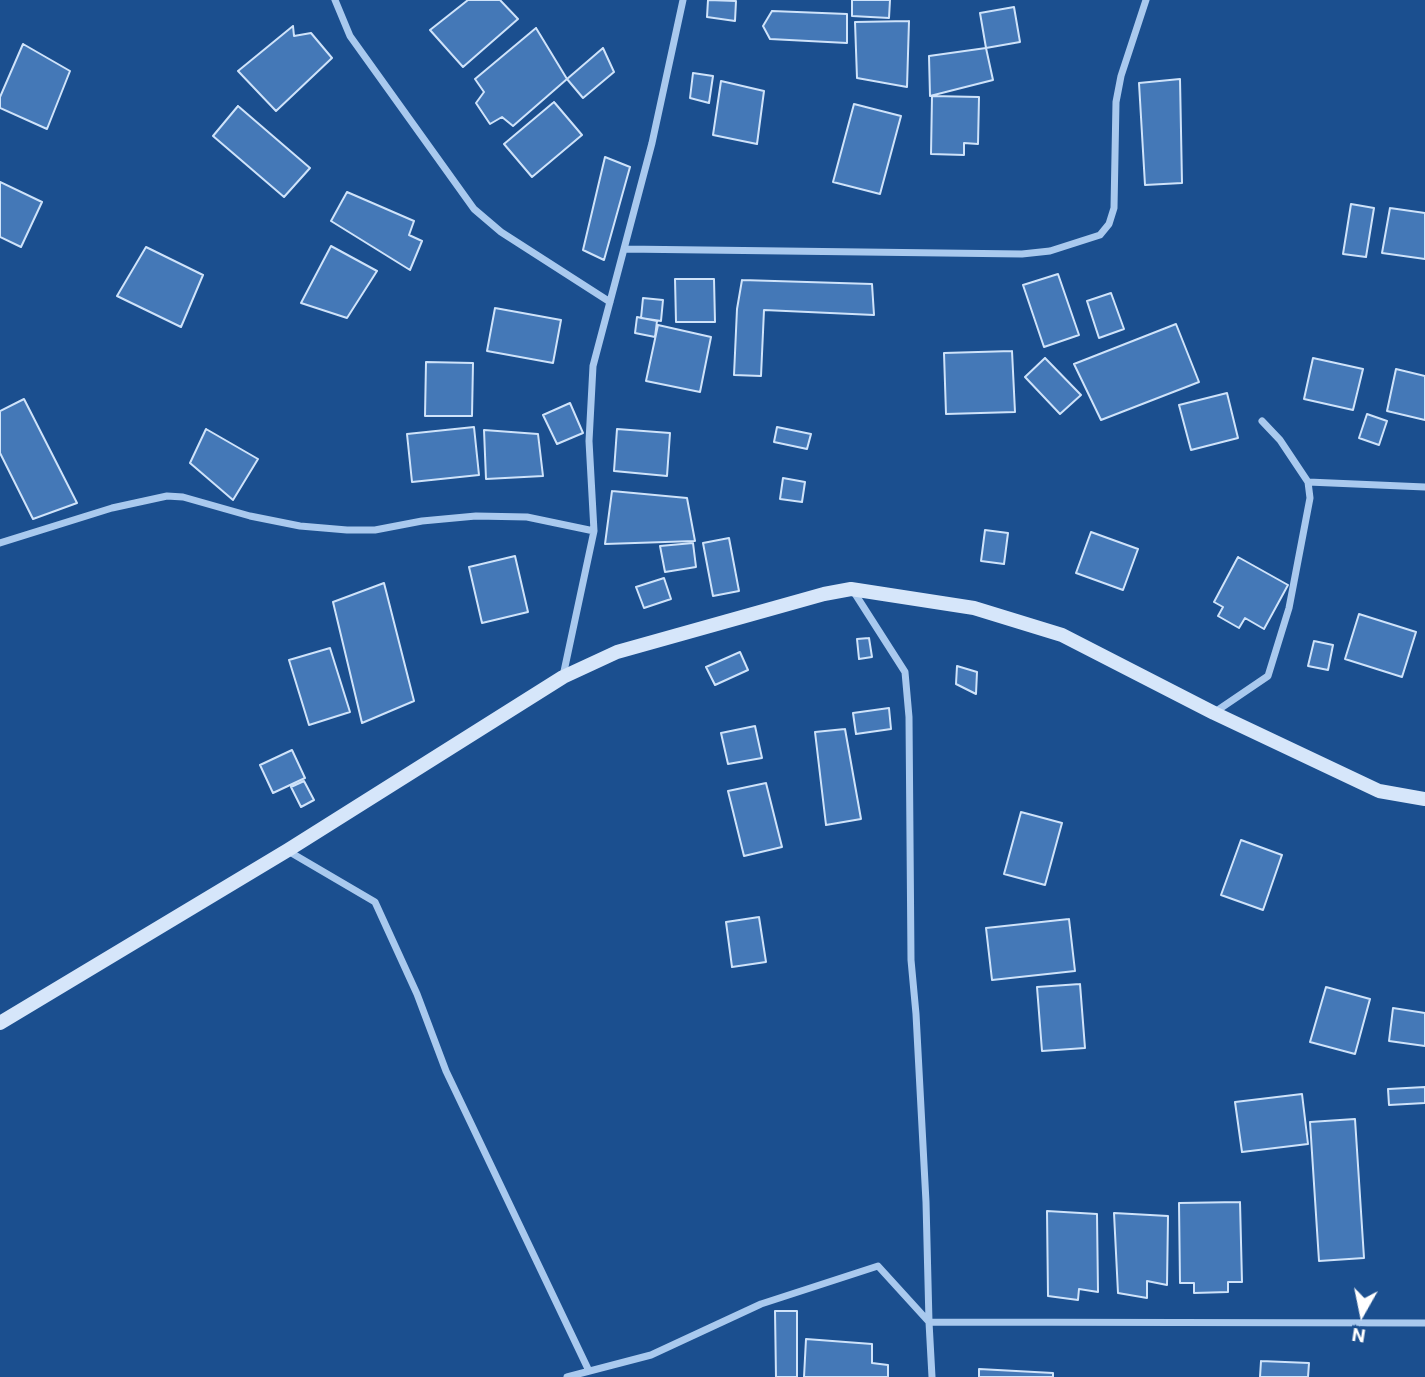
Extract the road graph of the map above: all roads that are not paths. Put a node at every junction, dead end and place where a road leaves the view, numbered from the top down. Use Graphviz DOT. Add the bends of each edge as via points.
graph roads {
  1 [pos="335,0"];
  2 [pos="683,0"];
  3 [pos="1146,0"];
  4 [pos="624,249"];
  5 [pos="610,302"];
  6 [pos="1262,421"];
  7 [pos="1308,482"];
  8 [pos="1425,487"];
  9 [pos="594,531"];
  10 [pos="0,542"];
  11 [pos="851,589"];
  12 [pos="563,677"];
  13 [pos="1214,713"];
  14 [pos="1425,799"];
  15 [pos="288,850"];
  16 [pos="0,1023"];
  17 [pos="929,1322"];
  18 [pos="1425,1323"];
  19 [pos="589,1371"];
  20 [pos="567,1377"];
  21 [pos="932,1377"];
  1 -- 5 [label="street" via="350,36 474,209 501,232"];
  2 -- 4 [label="street"];
  3 -- 4 [label="street" via="1121,76 1116,102 1114,208 1100,235 1051,251 1022,254"];
  4 -- 5 [label="street"];
  5 -- 9 [label="street" via="593,366 589,441"];
  6 -- 7 [label="street"];
  7 -- 8 [label="street"];
  7 -- 13 [label="street" via="1310,498 1289,608 1268,676"];
  9 -- 10 [label="street" via="527,517 476,516 347,530 300,526 167,496"];
  9 -- 12 [label="street"];
  11 -- 12 [label="main road" via="617,652"];
  11 -- 13 [label="main road" via="974,608 1062,635"];
  11 -- 17 [label="street" via="905,673 911,960"];
  12 -- 15 [label="main road"];
  13 -- 14 [label="main road" via="1379,791"];
  15 -- 16 [label="main road"];
  15 -- 19 [label="street" via="375,902 456,1093"];
  17 -- 18 [label="street"];
  17 -- 19 [label="street" via="878,1266 761,1304 651,1355"];
  17 -- 21 [label="street"];
  19 -- 20 [label="street"];
}
